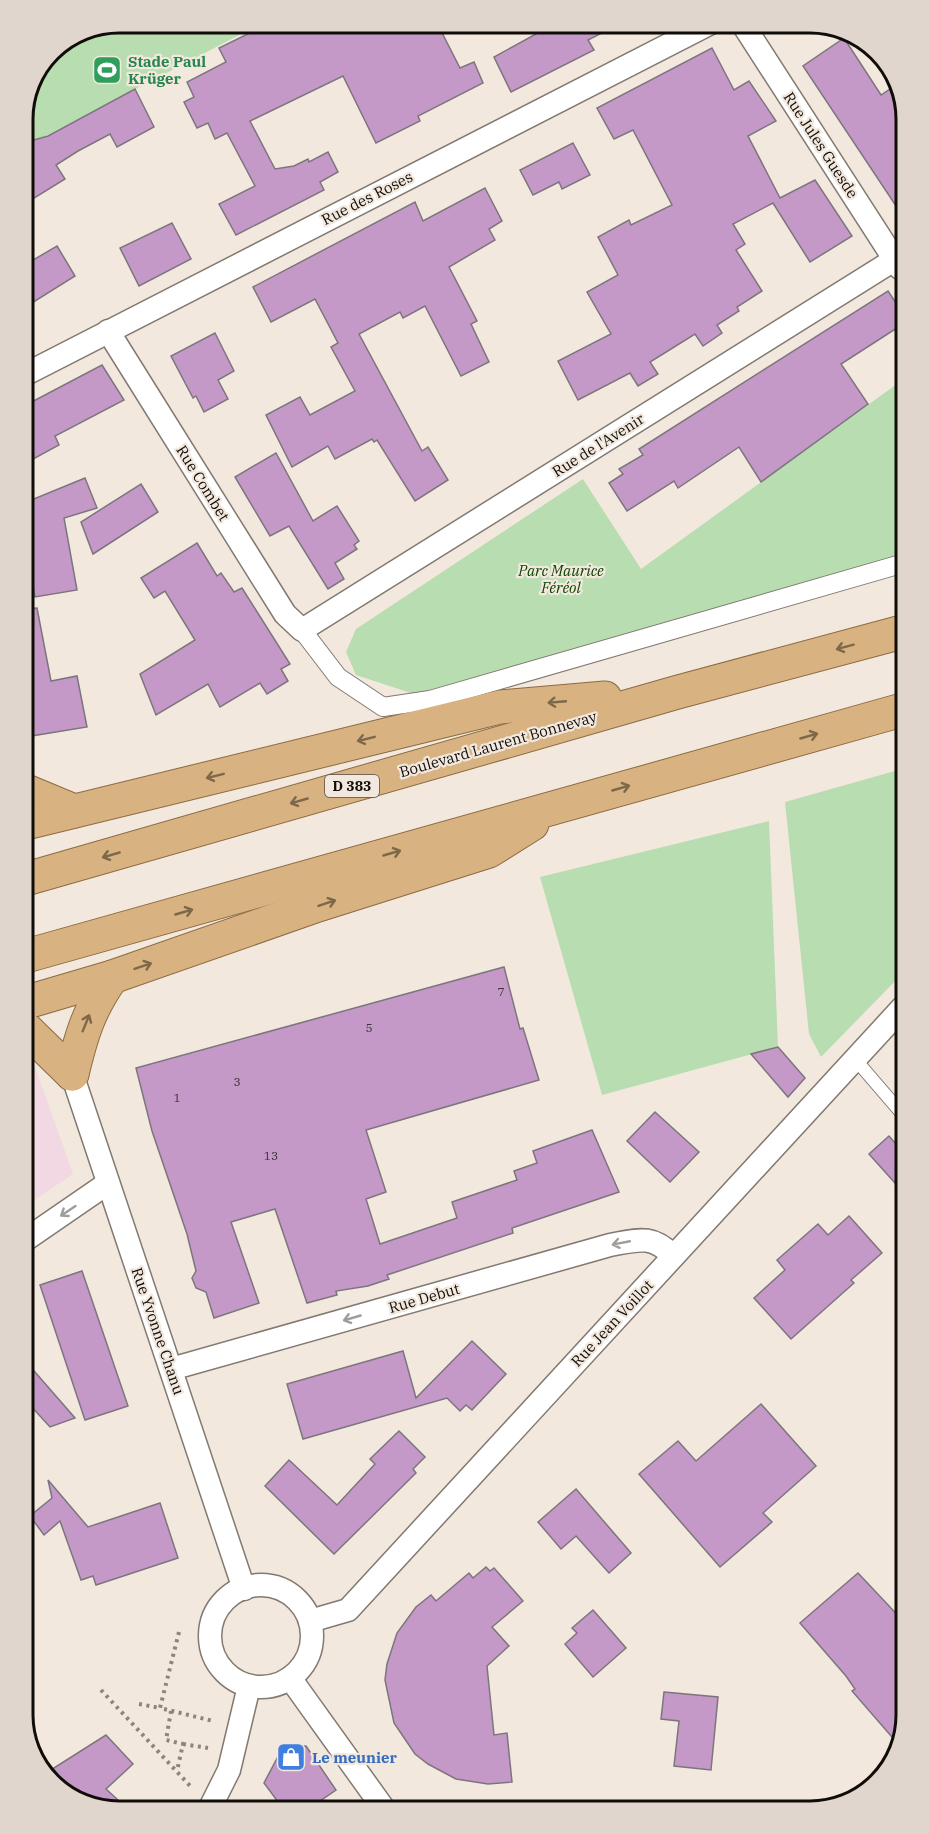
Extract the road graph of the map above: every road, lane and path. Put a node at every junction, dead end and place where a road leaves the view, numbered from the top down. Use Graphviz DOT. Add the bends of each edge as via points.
graph roads {
  1 [pos="691,33"];
  2 [pos="748,33"];
  3 [pos="896,262"];
  4 [pos="896,265"];
  5 [pos="108,331"];
  6 [pos="33,370"];
  7 [pos="896,565"];
  8 [pos="302,630"];
  9 [pos="896,634"];
  10 [pos="678,692"];
  11 [pos="896,712"];
  12 [pos="33,794"];
  13 [pos="565,804"];
  14 [pos="74,812"];
  15 [pos="33,822"];
  16 [pos="33,877"];
  17 [pos="33,954"];
  18 [pos="112,977"];
  19 [pos="33,1000"];
  20 [pos="896,1015"];
  21 [pos="33,1036"];
  22 [pos="855,1059"];
  23 [pos="72,1074"];
  24 [pos="896,1107"];
  25 [pos="108,1183"];
  26 [pos="33,1235"];
  27 [pos="673,1256"];
  28 [pos="171,1369"];
  29 [pos="244,1588"];
  30 [pos="310,1621"];
  31 [pos="179,1632"];
  32 [pos="290,1678"];
  33 [pos="249,1686"];
  34 [pos="101,1689"];
  35 [pos="139,1704"];
  36 [pos="160,1708"];
  37 [pos="171,1711"];
  38 [pos="213,1721"];
  39 [pos="183,1744"];
  40 [pos="208,1748"];
  41 [pos="177,1772"];
  42 [pos="203,1801"];
  43 [pos="214,1801"];
  44 [pos="378,1801"];
  1 -- 5 [label="street, Rue des Roses"];
  2 -- 3 [label="street, Rue Jules Guesde"];
  4 -- 8 [label="street, Rue de l'Avenir"];
  5 -- 6 [label="street, Rue des Roses"];
  5 -- 8 [label="street, Rue Combet" via="285,614"];
  7 -- 8 [label="street" via="430,700 383,706 338,677"];
  9 -- 10 [label="highway, Boulevard Laurent Bonnevay / D 383, one-way"];
  10 -- 14 [label="highway, one-way" via="500,707"];
  10 -- 16 [label="highway, Boulevard Laurent Bonnevay / D 383, one-way"];
  13 -- 11 [label="highway, one-way"];
  12 -- 14 [label="highway"];
  17 -- 13 [label="highway, one-way"];
  18 -- 13 [label="highway, one-way" via="489,851"];
  14 -- 15 [label="highway"];
  18 -- 19 [label="highway"];
  23 -- 18 [label="highway, one-way" via="94,1002"];
  20 -- 22 [label="street, Rue Jean Voillot"];
  21 -- 23 [label="highway"];
  22 -- 24 [label="lane"];
  22 -- 27 [label="street, Rue Jean Voillot"];
  23 -- 25 [label="street, Rue Yvonne Chanu"];
  25 -- 26 [label="street, one-way"];
  25 -- 28 [label="street, Rue Yvonne Chanu"];
  27 -- 28 [label="street, Rue Debut, one-way" via="654,1241 610,1245"];
  27 -- 30 [label="street, Rue Jean Voillot" via="348,1610"];
  28 -- 29 [label="street, Rue Yvonne Chanu"];
  29 -- 30 [label="street" via="276,1587 302,1606"];
  29 -- 33 [label="street" via="220,1607 211,1635 213,1652 221,1667"];
  30 -- 32 [label="street" via="310,1653"];
  31 -- 36 [label="path"];
  32 -- 33 [label="street" via="264,1687"];
  32 -- 44 [label="street"];
  33 -- 43 [label="street" via="229,1770"];
  34 -- 41 [label="path"];
  35 -- 36 [label="path"];
  36 -- 37 [label="path"];
  37 -- 38 [label="path"];
  37 -- 39 [label="path" via="166,1740"];
  39 -- 40 [label="path"];
  39 -- 41 [label="path"];
  41 -- 42 [label="path"];
}
